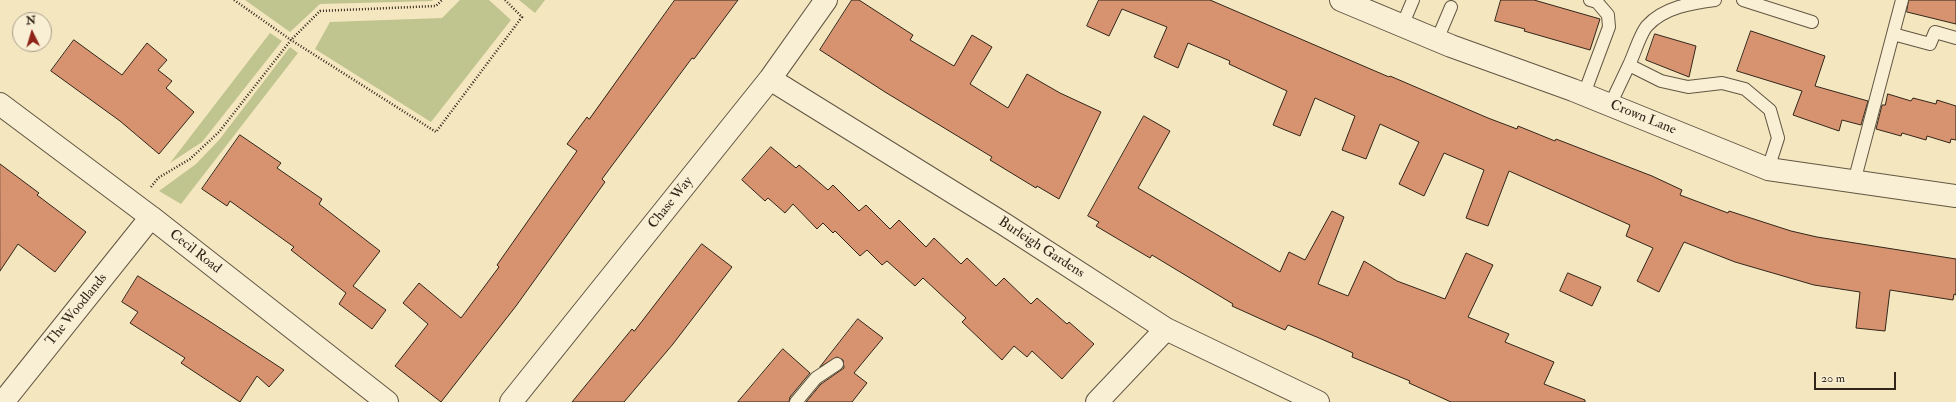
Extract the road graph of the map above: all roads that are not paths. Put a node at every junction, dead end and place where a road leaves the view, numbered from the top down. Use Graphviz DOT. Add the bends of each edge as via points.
graph roads {
  1 [pos="826,0"];
  2 [pos="1341,0"];
  3 [pos="1413,0"];
  4 [pos="1590,0"];
  5 [pos="1716,0"];
  6 [pos="1743,0"];
  7 [pos="1902,0"];
  8 [pos="1364,5"];
  9 [pos="1452,7"];
  10 [pos="1812,22"];
  11 [pos="1402,26"];
  12 [pos="1893,34"];
  13 [pos="1956,38"];
  14 [pos="1436,40"];
  15 [pos="1629,65"];
  16 [pos="770,79"];
  17 [pos="1584,94"];
  18 [pos="0,104"];
  19 [pos="1610,105"];
  20 [pos="1768,169"];
  21 [pos="1854,182"];
  22 [pos="1956,196"];
  23 [pos="144,212"];
  24 [pos="1166,329"];
  25 [pos="837,364"];
  26 [pos="3,402"];
  27 [pos="387,402"];
  28 [pos="511,402"];
  29 [pos="796,402"];
  30 [pos="1098,402"];
  31 [pos="1318,402"];
  1 -- 16 [label="street, Chase Way"];
  2 -- 8 [label="street, Crown Lane"];
  3 -- 11 [label="lane"];
  4 -- 17 [label="lane" via="1597,2 1608,15 1609,27"];
  5 -- 15 [label="lane" via="1698,2 1665,12 1647,26"];
  6 -- 10 [label="lane"];
  7 -- 12 [label="lane"];
  8 -- 11 [label="street, Crown Lane"];
  9 -- 14 [label="lane"];
  11 -- 14 [label="street, Crown Lane"];
  12 -- 13 [label="lane" via="1930,44 1935,32"];
  12 -- 21 [label="lane"];
  14 -- 17 [label="street, Crown Lane"];
  15 -- 19 [label="lane"];
  15 -- 20 [label="lane" via="1661,81 1682,86 1722,83 1745,89 1770,110 1778,138"];
  16 -- 24 [label="street, Burleigh Gardens" via="1004,224"];
  16 -- 28 [label="street, Chase Way"];
  17 -- 19 [label="street, Crown Lane"];
  18 -- 23 [label="street, Cecil Road"];
  19 -- 20 [label="street, Crown Lane"];
  20 -- 21 [label="street, Crown Lane"];
  21 -- 22 [label="street, Crown Lane"];
  23 -- 26 [label="street, The Woodlands"];
  23 -- 27 [label="street, Cecil Road"];
  24 -- 30 [label="street"];
  24 -- 31 [label="street, Burleigh Gardens"];
  25 -- 29 [label="lane" via="816,378"];
}
